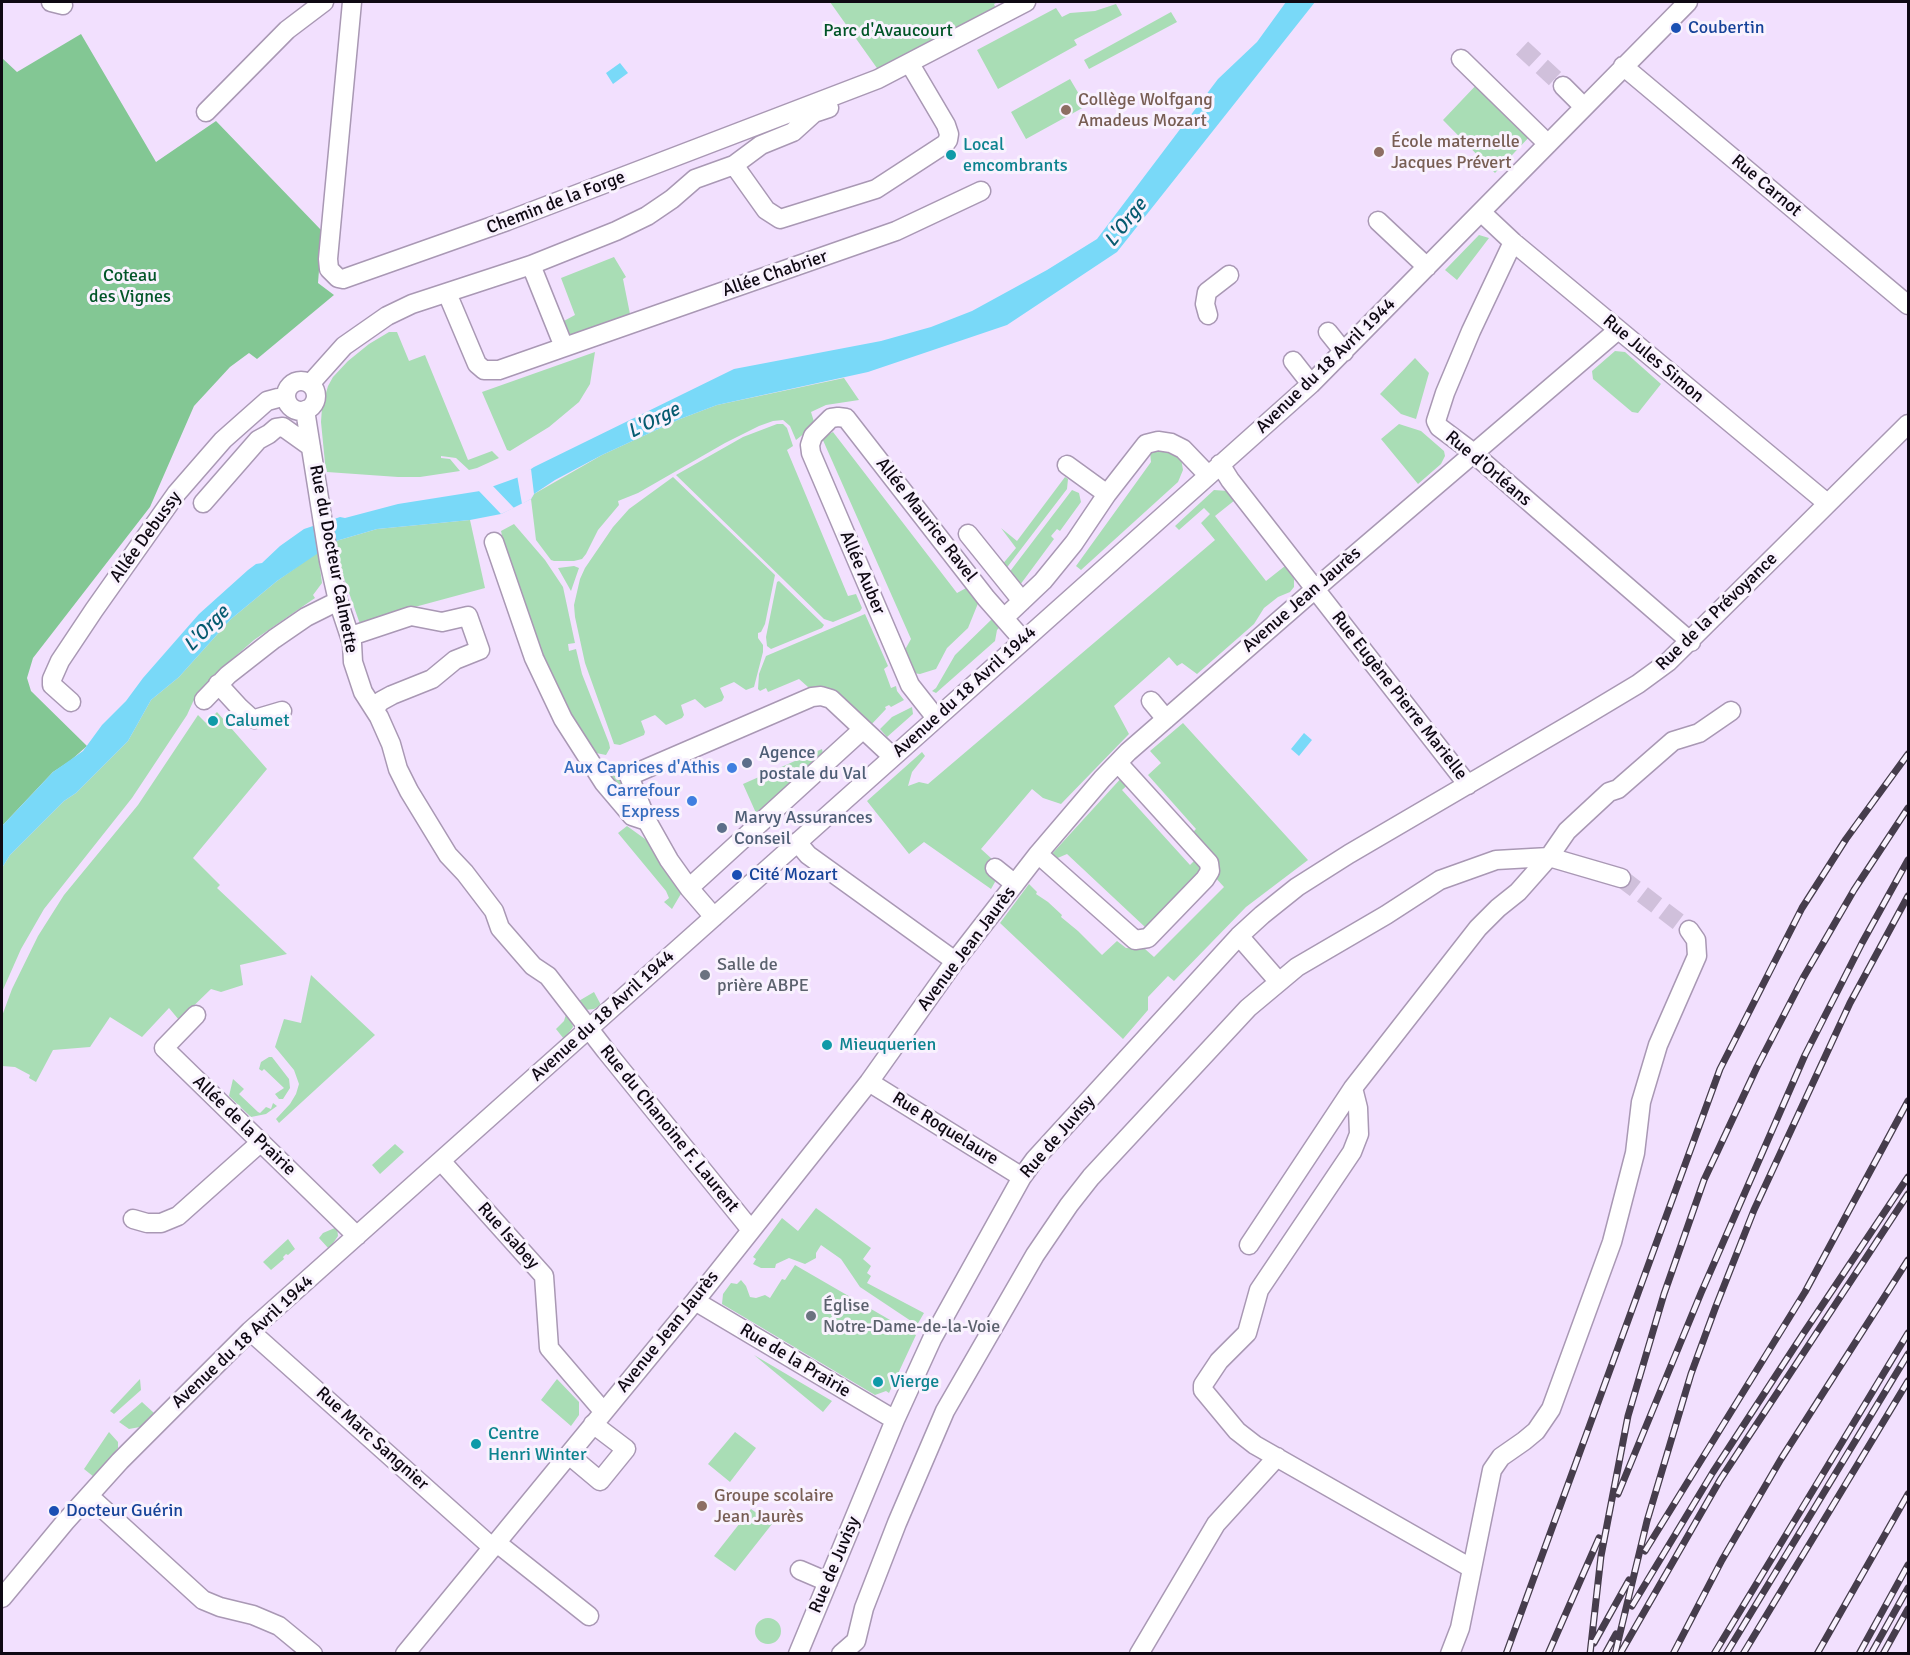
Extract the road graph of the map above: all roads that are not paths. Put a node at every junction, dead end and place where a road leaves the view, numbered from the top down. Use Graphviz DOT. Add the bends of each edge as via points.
graph roads {
  1 [pos="324,2"];
  2 [pos="352,2"];
  3 [pos="1026,2"];
  4 [pos="1688,2"];
  5 [pos="1461,59"];
  6 [pos="910,64"];
  7 [pos="1623,66"];
  8 [pos="865,84"];
  9 [pos="1563,86"];
  10 [pos="1584,107"];
  11 [pos="206,112"];
  12 [pos="1548,144"];
  13 [pos="734,165"];
  14 [pos="981,191"];
  15 [pos="1481,212"];
  16 [pos="1377,221"];
  17 [pos="1513,242"];
  18 [pos="531,265"];
  19 [pos="1427,267"];
  20 [pos="1228,275"];
  21 [pos="447,293"];
  22 [pos="1908,305"];
  23 [pos="1208,315"];
  24 [pos="1617,330"];
  25 [pos="1328,332"];
  26 [pos="564,347"];
  27 [pos="1344,352"];
  28 [pos="1293,361"];
  29 [pos="310,384"];
  30 [pos="1311,384"];
  31 [pos="286,398"];
  32 [pos="305,410"];
  33 [pos="825,424"];
  34 [pos="1908,424"];
  35 [pos="311,447"];
  36 [pos="1472,454"];
  37 [pos="1067,465"];
  38 [pos="1214,470"];
  39 [pos="1107,494"];
  40 [pos="204,503"];
  41 [pos="1827,504"];
  42 [pos="968,534"];
  43 [pos="494,542"];
  44 [pos="1316,589"];
  45 [pos="1022,600"];
  46 [pos="338,601"];
  47 [pos="1000,614"];
  48 [pos="351,636"];
  49 [pos="1023,640"];
  50 [pos="1690,642"];
  51 [pos="218,684"];
  52 [pos="204,700"];
  53 [pos="1151,701"];
  54 [pos="71,702"];
  55 [pos="374,709"];
  56 [pos="282,711"];
  57 [pos="1731,711"];
  58 [pos="936,718"];
  59 [pos="1166,719"];
  60 [pos="862,730"];
  61 [pos="893,757"];
  62 [pos="1118,763"];
  63 [pos="1468,785"];
  64 [pos="647,821"];
  65 [pos="797,842"];
  66 [pos="1038,854"];
  67 [pos="1549,857"];
  68 [pos="995,868"];
  69 [pos="1621,878"];
  70 [pos="1015,884"];
  71 [pos="689,888"];
  72 [pos="714,917"];
  73 [pos="1689,930"];
  74 [pos="1239,936"];
  75 [pos="955,961"];
  76 [pos="1279,982"];
  77 [pos="196,1015"];
  78 [pos="588,1028"];
  79 [pos="869,1082"];
  80 [pos="1353,1088"];
  81 [pos="258,1138"];
  82 [pos="441,1161"];
  83 [pos="1022,1177"];
  84 [pos="133,1219"];
  85 [pos="752,1230"];
  86 [pos="357,1236"];
  87 [pos="1249,1245"];
  88 [pos="695,1301"];
  89 [pos="250,1331"];
  90 [pos="598,1418"];
  91 [pos="895,1420"];
  92 [pos="569,1455"];
  93 [pos="1277,1457"];
  94 [pos="89,1496"];
  95 [pos="495,1545"];
  96 [pos="1471,1568"];
  97 [pos="800,1570"];
  98 [pos="828,1582"];
  99 [pos="2,1598"];
  100 [pos="589,1616"];
  101 [pos="313,1653"];
  102 [pos="405,1653"];
  103 [pos="798,1653"];
  104 [pos="841,1653"];
  105 [pos="1139,1653"];
  106 [pos="1450,1653"];
  1 -- 11 [label="street" via="287,30"];
  2 -- 8 [label="street, Chemin de la Forge" via="328,259 329,269 343,279 507,221"];
  3 -- 6 [label="street, Chemin de la Forge" via="947,51"];
  4 -- 7 [label="street, Avenue du 18 Avril 1944"];
  5 -- 12 [label="street"];
  6 -- 8 [label="street, Chemin de la Forge"];
  6 -- 13 [label="street" via="946,125 948,140 876,189 780,219 766,210"];
  7 -- 10 [label="street, Avenue du 18 Avril 1944"];
  7 -- 22 [label="street, Rue Carnot"];
  8 -- 13 [label="street" via="862,94 814,113 793,132 761,145"];
  9 -- 10 [label="street"];
  10 -- 12 [label="street, Avenue du 18 Avril 1944"];
  12 -- 15 [label="street, Avenue du 18 Avril 1944"];
  13 -- 18 [label="street" via="695,179 672,199 616,231"];
  14 -- 26 [label="street, Allée Chabrier" via="896,231"];
  15 -- 17 [label="street, Rue Jules Simon"];
  15 -- 19 [label="street, Avenue du 18 Avril 1944"];
  16 -- 19 [label="street"];
  17 -- 24 [label="street, Rue Jules Simon"];
  17 -- 36 [label="street, Rue d'Orléans" via="1467,339 1436,421 1439,428"];
  18 -- 21 [label="street"];
  18 -- 26 [label="street"];
  19 -- 27 [label="street, Avenue du 18 Avril 1944"];
  20 -- 23 [label="street" via="1207,292"];
  21 -- 26 [label="street, Allée Chabrier" via="477,364 484,370 499,370"];
  21 -- 29 [label="street" via="412,304 375,324 344,346"];
  24 -- 36 [label="street, Avenue Jean Jaurès"];
  24 -- 41 [label="street, Rue Jules Simon"];
  25 -- 27 [label="street"];
  27 -- 30 [label="street, Avenue du 18 Avril 1944"];
  28 -- 30 [label="street"];
  29 -- 31 [label="street" via="296,382 288,388"];
  29 -- 32 [label="street" via="316,396"];
  30 -- 38 [label="street, Avenue du 18 Avril 1944"];
  31 -- 32 [label="street" via="295,410"];
  31 -- 54 [label="street, Allée Debussy" via="267,400 223,440 169,504 94,610 52,679 52,685"];
  32 -- 35 [label="street, Rue du Docteur Calmette"];
  33 -- 47 [label="street, Allée Maurice Ravel" via="831,418 846,418"];
  33 -- 58 [label="street, Allée Auber" via="813,436 811,453 910,685"];
  34 -- 41 [label="street, Rue de la Prévoyance"];
  35 -- 40 [label="street" via="283,427 276,428 258,440"];
  35 -- 46 [label="street, Rue du Docteur Calmette"];
  36 -- 44 [label="street, Avenue Jean Jaurès"];
  36 -- 50 [label="street, Rue d'Orléans"];
  37 -- 39 [label="street"];
  38 -- 39 [label="street, Rue Eugène Pierre Marielle" via="1183,449 1158,441 1146,444"];
  38 -- 44 [label="street, Rue Eugène Pierre Marielle" via="1230,480"];
  38 -- 49 [label="street, Avenue du 18 Avril 1944"];
  39 -- 45 [label="street, Rue Eugène Pierre Marielle" via="1074,543"];
  41 -- 50 [label="street, Rue de la Prévoyance"];
  42 -- 45 [label="street"];
  43 -- 64 [label="street" via="534,658 563,719 604,783 632,816"];
  44 -- 59 [label="street, Avenue Jean Jaurès"];
  44 -- 63 [label="street, Rue Eugène Pierre Marielle"];
  45 -- 47 [label="street, Rue Eugène Pierre Marielle"];
  46 -- 48 [label="street, Rue du Docteur Calmette"];
  46 -- 51 [label="street" via="274,639"];
  47 -- 49 [label="street, Allée Maurice Ravel"];
  48 -- 55 [label="street, Rue du Docteur Calmette" via="353,662 363,692"];
  48 -- 55 [label="street" via="411,616 442,622 468,616 480,651 455,660 432,680 392,695"];
  49 -- 58 [label="street, Avenue du 18 Avril 1944"];
  50 -- 63 [label="street, Rue de la Prévoyance" via="1638,684"];
  51 -- 52 [label="street"];
  51 -- 56 [label="street" via="251,718"];
  53 -- 59 [label="street"];
  55 -- 78 [label="street, Rue du Docteur Calmette" via="398,769 448,855 494,911 500,928 533,966 548,976"];
  57 -- 67 [label="street" via="1699,733 1673,741 1618,789 1609,792 1567,831"];
  58 -- 61 [label="street, Avenue du 18 Avril 1944"];
  59 -- 62 [label="street, Avenue Jean Jaurès"];
  60 -- 61 [label="street"];
  60 -- 64 [label="street" via="831,699 812,697 629,776"];
  60 -- 71 [label="street"];
  61 -- 65 [label="street, Avenue du 18 Avril 1944"];
  62 -- 66 [label="street, Avenue Jean Jaurès"];
  62 -- 66 [label="street" via="1209,863 1205,879 1148,938 1135,940"];
  63 -- 74 [label="street, Rue de Juvisy" via="1297,887"];
  64 -- 71 [label="street"];
  65 -- 72 [label="street, Avenue du 18 Avril 1944"];
  65 -- 75 [label="street" via="808,855"];
  66 -- 70 [label="street, Avenue Jean Jaurès"];
  67 -- 69 [label="street"];
  67 -- 76 [label="street" via="1496,860 1440,880 1297,967"];
  67 -- 80 [label="street" via="1478,928"];
  68 -- 70 [label="street"];
  70 -- 75 [label="street, Avenue Jean Jaurès"];
  71 -- 72 [label="street"];
  72 -- 78 [label="street, Avenue du 18 Avril 1944"];
  73 -- 96 [label="street" via="1696,940 1697,956 1658,1045 1641,1102 1635,1153 1612,1242 1551,1409 1536,1431 1501,1457 1492,1470"];
  74 -- 76 [label="street"];
  74 -- 83 [label="street, Rue de Juvisy"];
  75 -- 79 [label="street, Avenue Jean Jaurès"];
  76 -- 104 [label="street" via="1248,1008 1091,1177 1035,1255 945,1411 864,1608 856,1641"];
  77 -- 81 [label="street, Allée de la Prairie" via="164,1048"];
  78 -- 82 [label="street, Avenue du 18 Avril 1944"];
  78 -- 85 [label="street, Rue du Chanoine F. Laurent"];
  79 -- 83 [label="street, Rue Roquelaure"];
  79 -- 85 [label="street, Avenue Jean Jaurès"];
  80 -- 87 [label="street"];
  80 -- 93 [label="street" via="1359,1134 1352,1152 1259,1290 1247,1333 1203,1384 1203,1390 1237,1431"];
  81 -- 84 [label="street" via="178,1216 161,1223"];
  81 -- 86 [label="street, Allée de la Prairie"];
  82 -- 86 [label="street, Avenue du 18 Avril 1944"];
  82 -- 90 [label="street, Rue Isabey" via="544,1276 549,1348"];
  83 -- 91 [label="street, Rue de Juvisy" via="932,1339"];
  85 -- 88 [label="street, Avenue Jean Jaurès"];
  86 -- 89 [label="street, Avenue du 18 Avril 1944"];
  88 -- 90 [label="street, Avenue Jean Jaurès"];
  88 -- 91 [label="street, Rue de la Prairie"];
  89 -- 94 [label="street, Avenue du 18 Avril 1944"];
  89 -- 95 [label="street, Rue Marc Sangnier"];
  90 -- 92 [label="street, Avenue Jean Jaurès"];
  90 -- 92 [label="street, Rue Isabey" via="626,1449 600,1481"];
  91 -- 98 [label="street, Rue de Juvisy"];
  92 -- 95 [label="street, Avenue Jean Jaurès"];
  93 -- 96 [label="street"];
  93 -- 105 [label="street" via="1216,1524"];
  94 -- 99 [label="street, Avenue du 18 Avril 1944"];
  94 -- 101 [label="street" via="202,1600 279,1626"];
  95 -- 100 [label="street, Rue Marc Sangnier"];
  95 -- 102 [label="street, Avenue Jean Jaurès"];
  96 -- 106 [label="street" via="1460,1628"];
  97 -- 98 [label="street"];
  98 -- 103 [label="street, Rue de Juvisy"];
}
